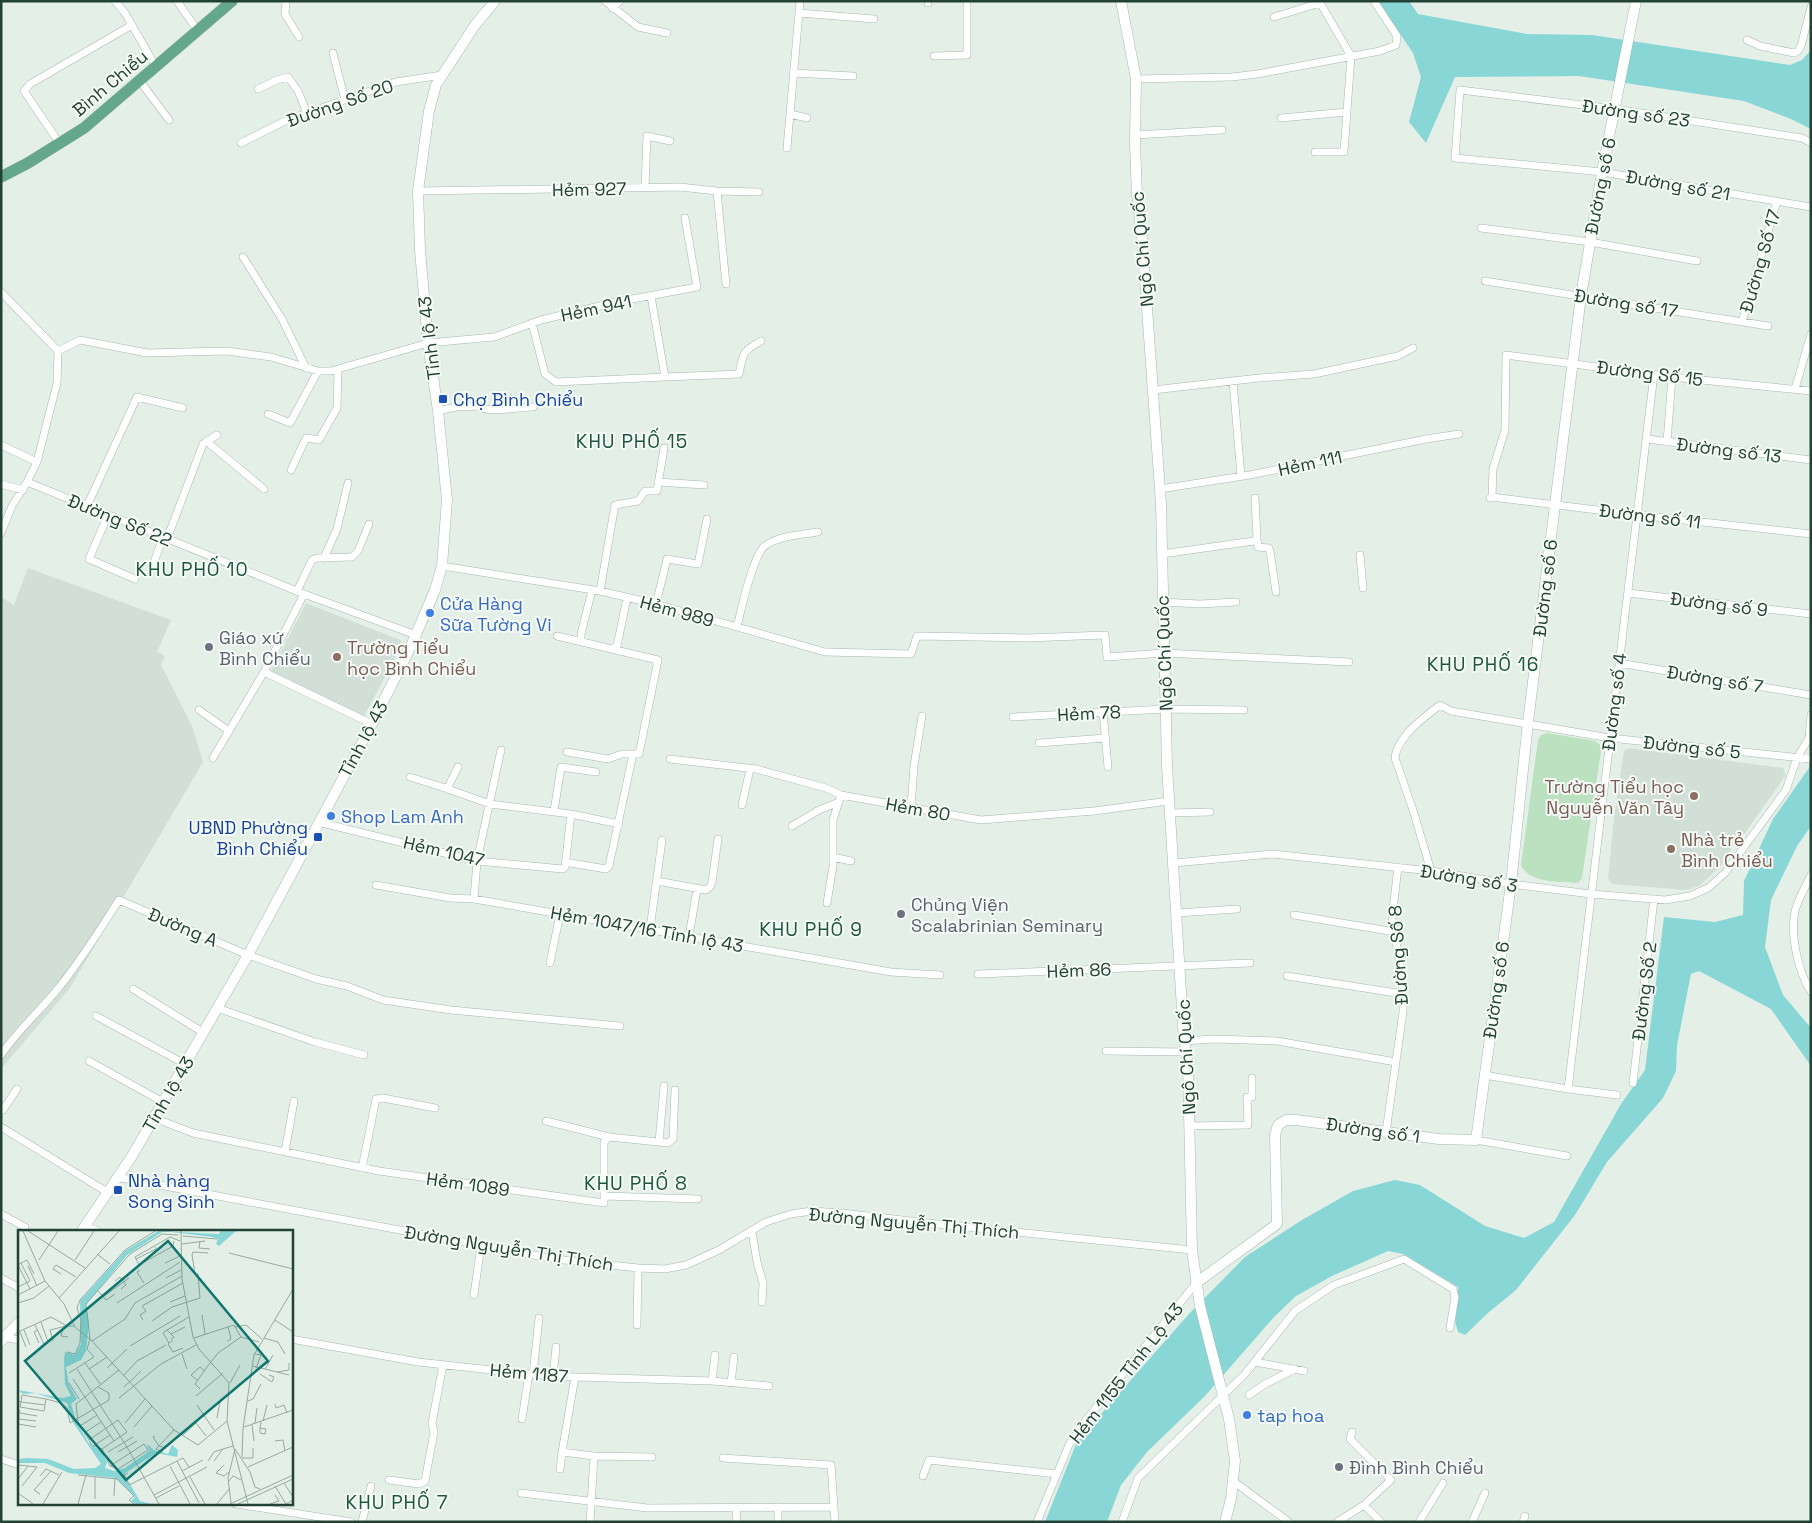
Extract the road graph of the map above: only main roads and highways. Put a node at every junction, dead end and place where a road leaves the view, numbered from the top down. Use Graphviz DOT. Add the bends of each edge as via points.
graph roads {
  1 [pos="232,1"];
  2 [pos="495,1"];
  3 [pos="1121,1"];
  4 [pos="1636,1"];
  5 [pos="1,177"];
  6 [pos="1476,1140"];
  7 [pos="83,1229"];
  8 [pos="1196,1283"];
  9 [pos="18,1323"];
  10 [pos="3,1339"];
  11 [pos="1225,1522"];
  1 -- 5 [label="main road, Bình Chiểu" via="84,128"];
  2 -- 7 [label="main road, Tỉnh lộ 43" via="475,25 436,85 429,110 418,191 428,343 447,500 442,566 435,590 372,724 248,955 132,1156"];
  3 -- 8 [label="main road, Ngô Chí Quốc" via="1136,79 1137,195 1160,489 1170,813 1187,1052 1192,1250"];
  4 -- 6 [label="main road, Đường số 6" via="1581,296 1511,884"];
  6 -- 8 [label="main road, Đường số 1" via="1439,1140 1286,1120 1278,1125 1275,1135 1277,1224"];
  8 -- 11 [label="main road, Ngô Chí Quốc" via="1229,1419 1235,1461"];
  9 -- 10 [label="main road"];
}
